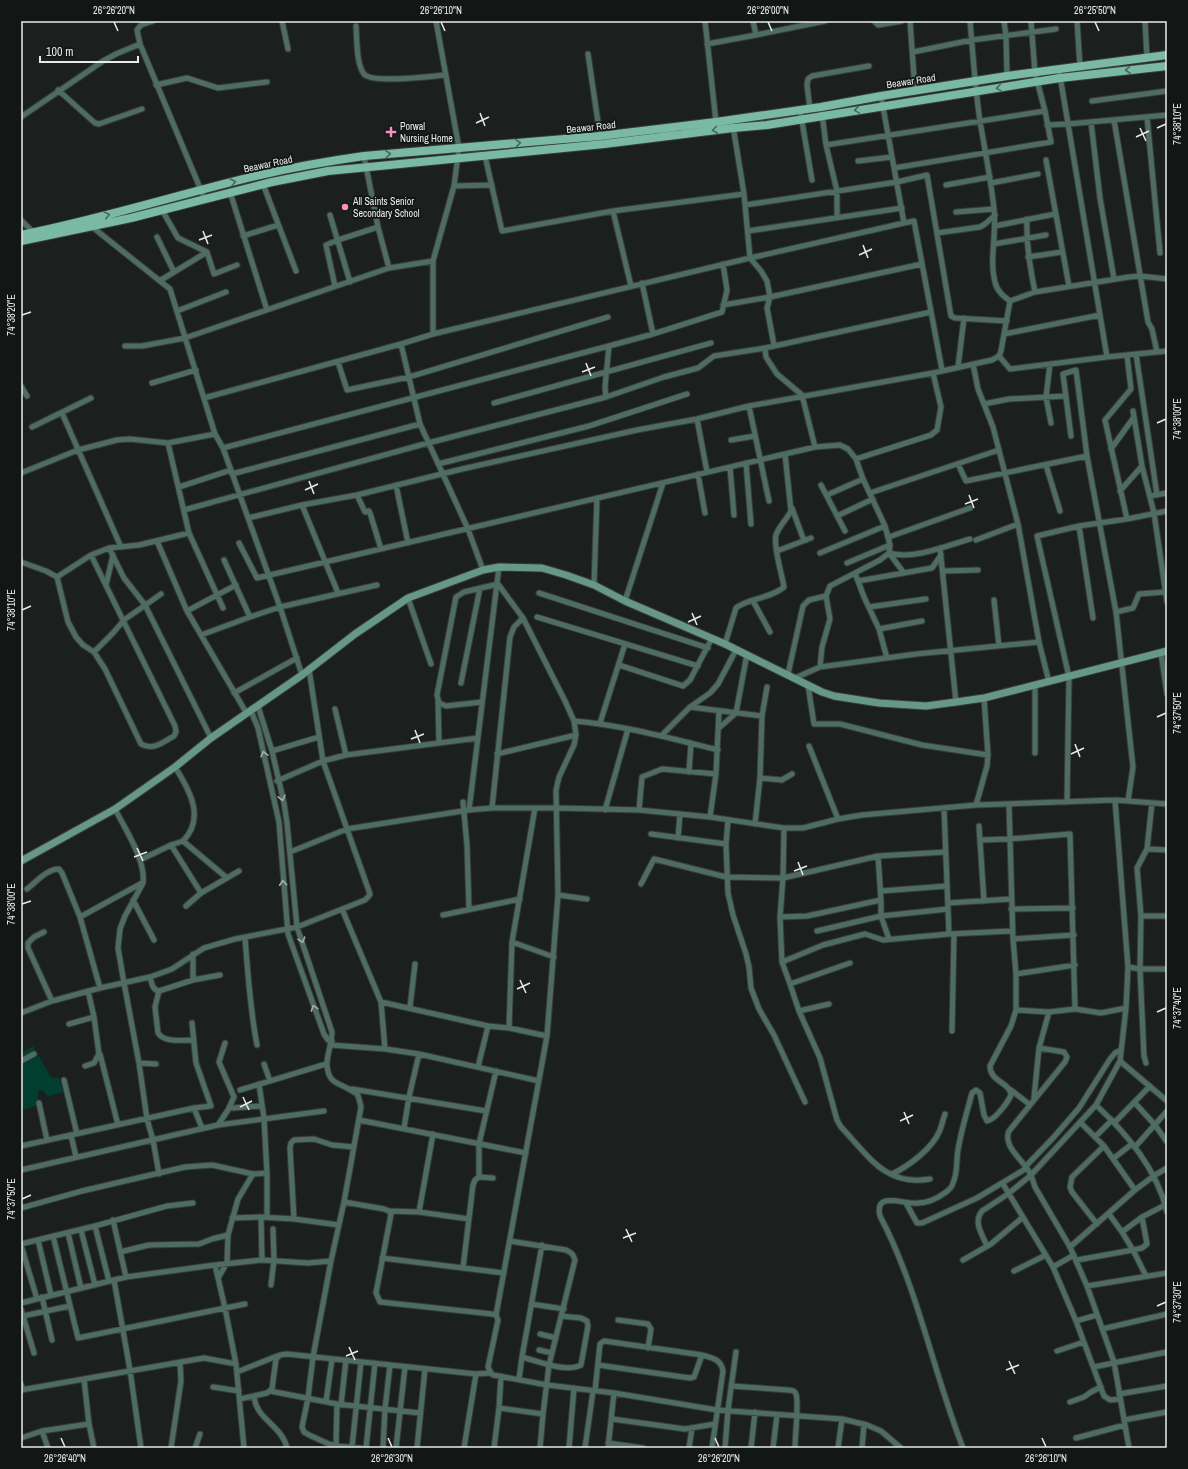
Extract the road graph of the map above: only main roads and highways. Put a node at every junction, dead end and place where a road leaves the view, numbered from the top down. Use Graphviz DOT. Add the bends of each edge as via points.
graph roads {
  1 [pos="1167,55"];
  2 [pos="1167,66"];
  3 [pos="1059,74"];
  4 [pos="732,124"];
  5 [pos="327,162"];
  6 [pos="295,168"];
  7 [pos="328,171"];
  8 [pos="296,177"];
  9 [pos="89,223"];
  10 [pos="29,234"];
  11 [pos="21,241"];
  1 -- 3 [label="main road, Beawar Road" via="1080,67"];
  2 -- 3 [label="main road, Beawar Road, one-way"];
  3 -- 4 [label="main road, Beawar Road" via="1007,76 810,108"];
  3 -- 4 [label="main road, Beawar Road, one-way" via="1037,82 767,125"];
  5 -- 4 [label="main road, Beawar Road, one-way" via="364,156 600,136 716,122"];
  4 -- 7 [label="main road, Beawar Road, one-way" via="604,144"];
  5 -- 6 [label="main road, Beawar Road"];
  5 -- 7 [label="main road"];
  6 -- 8 [label="main road"];
  9 -- 6 [label="main road, Beawar Road, one-way" via="202,190"];
  7 -- 8 [label="main road, Beawar Road"];
  8 -- 9 [label="main road, Beawar Road" via="162,210"];
  9 -- 10 [label="main road, Beawar Road"];
  10 -- 11 [label="main road, Beawar Road"];
}
